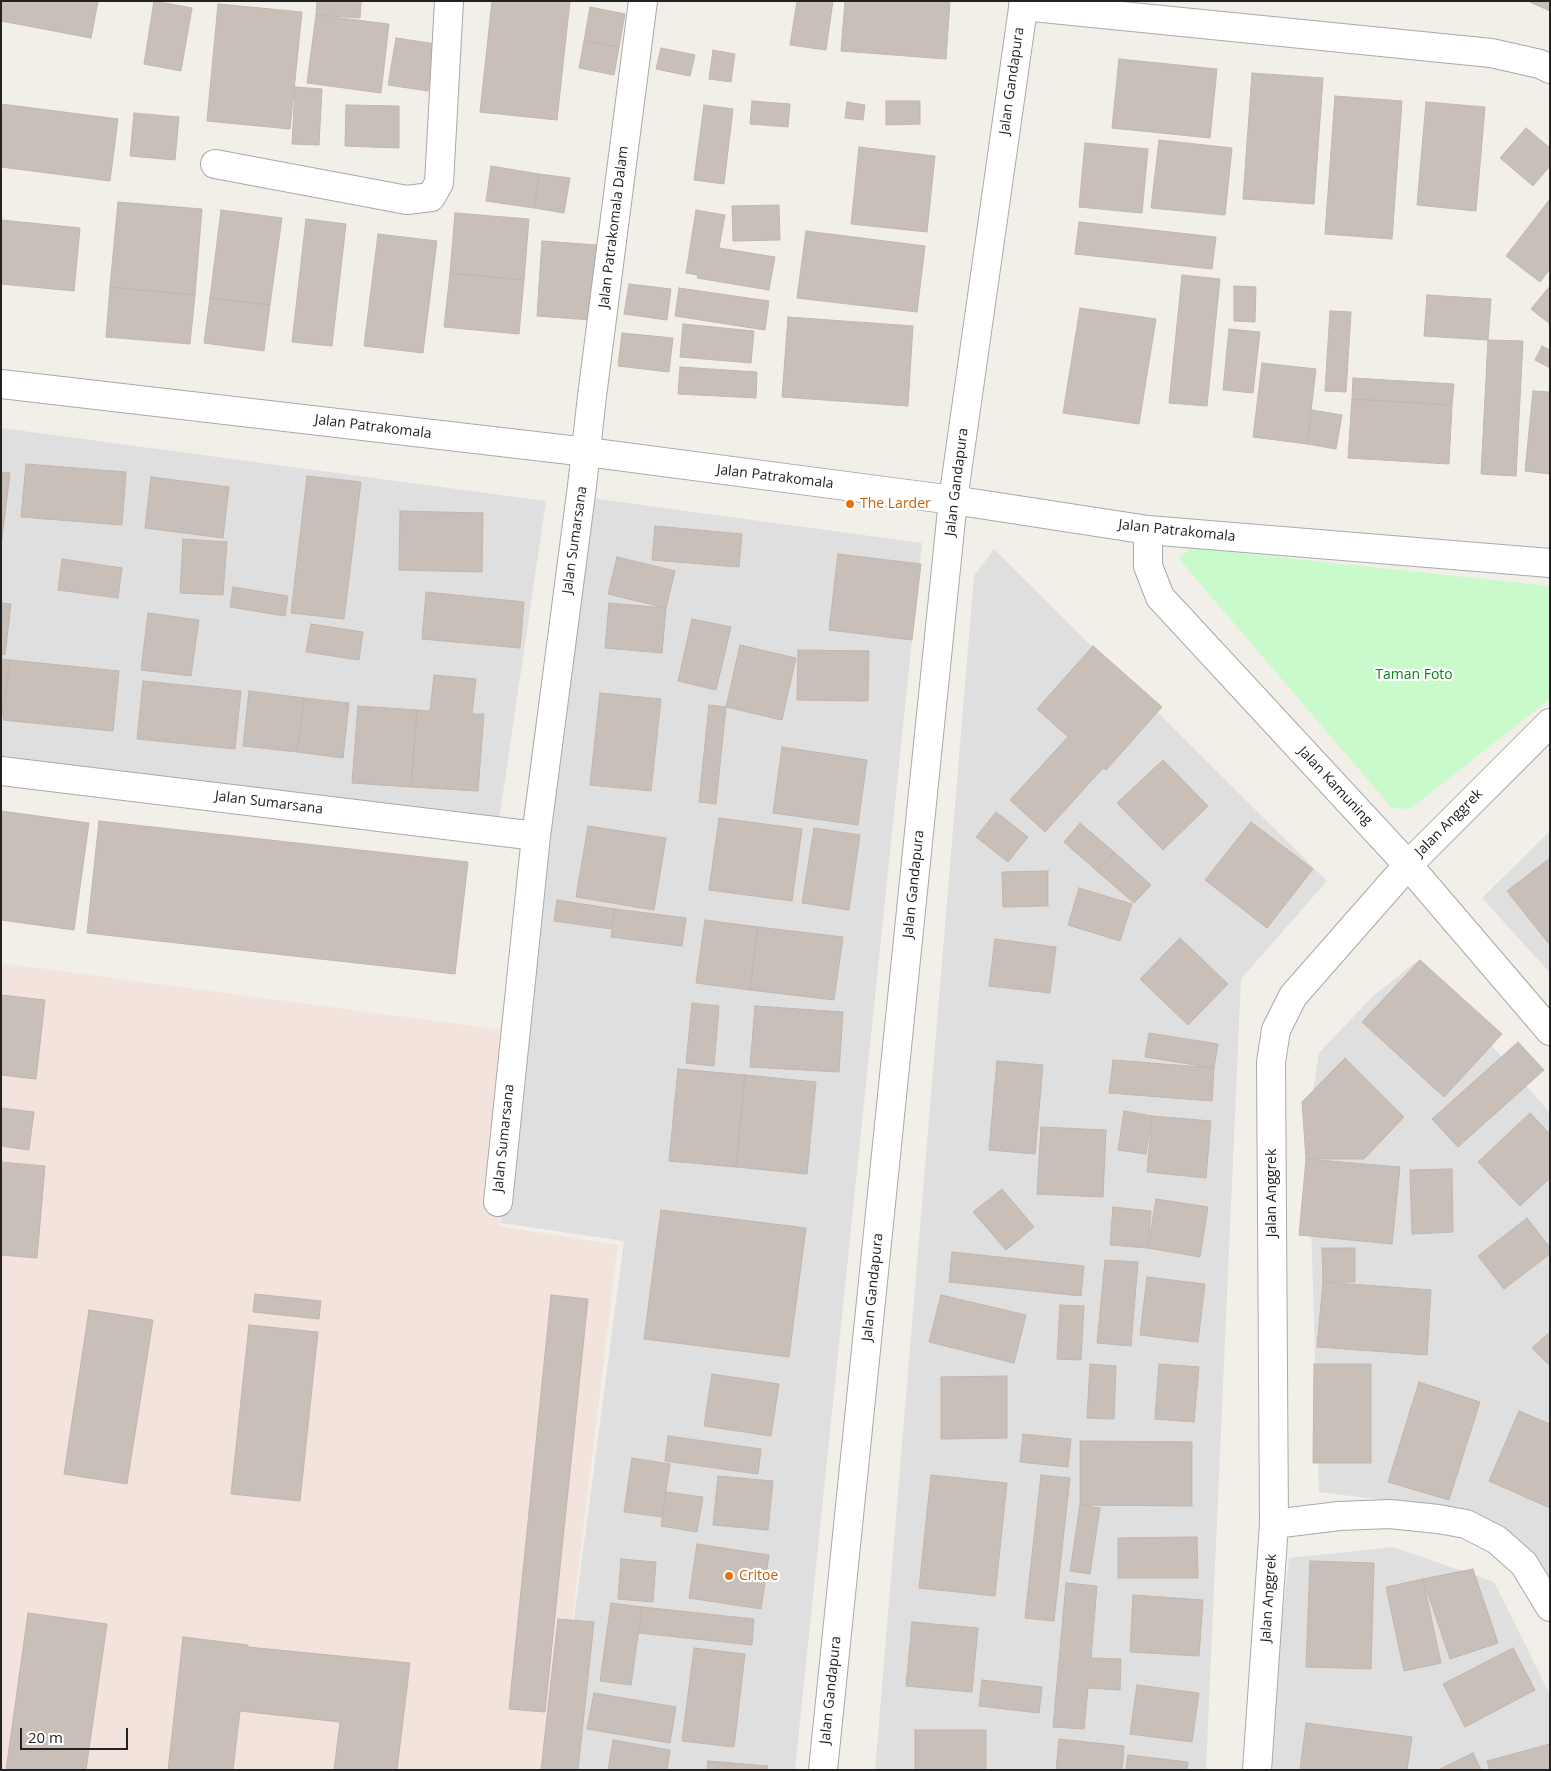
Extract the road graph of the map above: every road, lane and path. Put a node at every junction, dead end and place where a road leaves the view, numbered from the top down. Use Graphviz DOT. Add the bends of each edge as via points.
graph roads {
  1 [pos="449,1"];
  2 [pos="643,1"];
  3 [pos="1023,4"];
  4 [pos="1550,69"];
  5 [pos="215,164"];
  6 [pos="1,384"];
  7 [pos="587,452"];
  8 [pos="953,500"];
  9 [pos="1148,530"];
  10 [pos="1550,563"];
  11 [pos="1550,723"];
  12 [pos="1,771"];
  13 [pos="536,836"];
  14 [pos="1408,865"];
  15 [pos="1550,1031"];
  16 [pos="498,1202"];
  17 [pos="1274,1524"];
  18 [pos="1550,1607"];
  19 [pos="823,1770"];
  20 [pos="1257,1770"];
  1 -- 5 [label="street" via="439,183 431,197 407,200"];
  2 -- 7 [label="street, Jalan Patrakomala Dalam"];
  3 -- 4 [label="street" via="1491,53"];
  3 -- 8 [label="street, Jalan Gandapura"];
  6 -- 7 [label="street, Jalan Patrakomala"];
  7 -- 8 [label="street, Jalan Patrakomala"];
  7 -- 13 [label="street, Jalan Sumarsana"];
  8 -- 9 [label="street, Jalan Patrakomala"];
  8 -- 19 [label="street, Jalan Gandapura"];
  9 -- 10 [label="street, Jalan Patrakomala"];
  9 -- 14 [label="street, Jalan Kamuning" via="1148,566 1160,598"];
  11 -- 14 [label="street, Jalan Anggrek"];
  12 -- 13 [label="street, Jalan Sumarsana"];
  13 -- 16 [label="street, Jalan Sumarsana"];
  14 -- 15 [label="street, Jalan Kamuning"];
  14 -- 17 [label="street, Jalan Anggrek" via="1293,996 1276,1030 1271,1062"];
  17 -- 18 [label="street" via="1390,1514 1466,1524 1497,1540 1524,1564"];
  17 -- 20 [label="street, Jalan Anggrek"];
}
